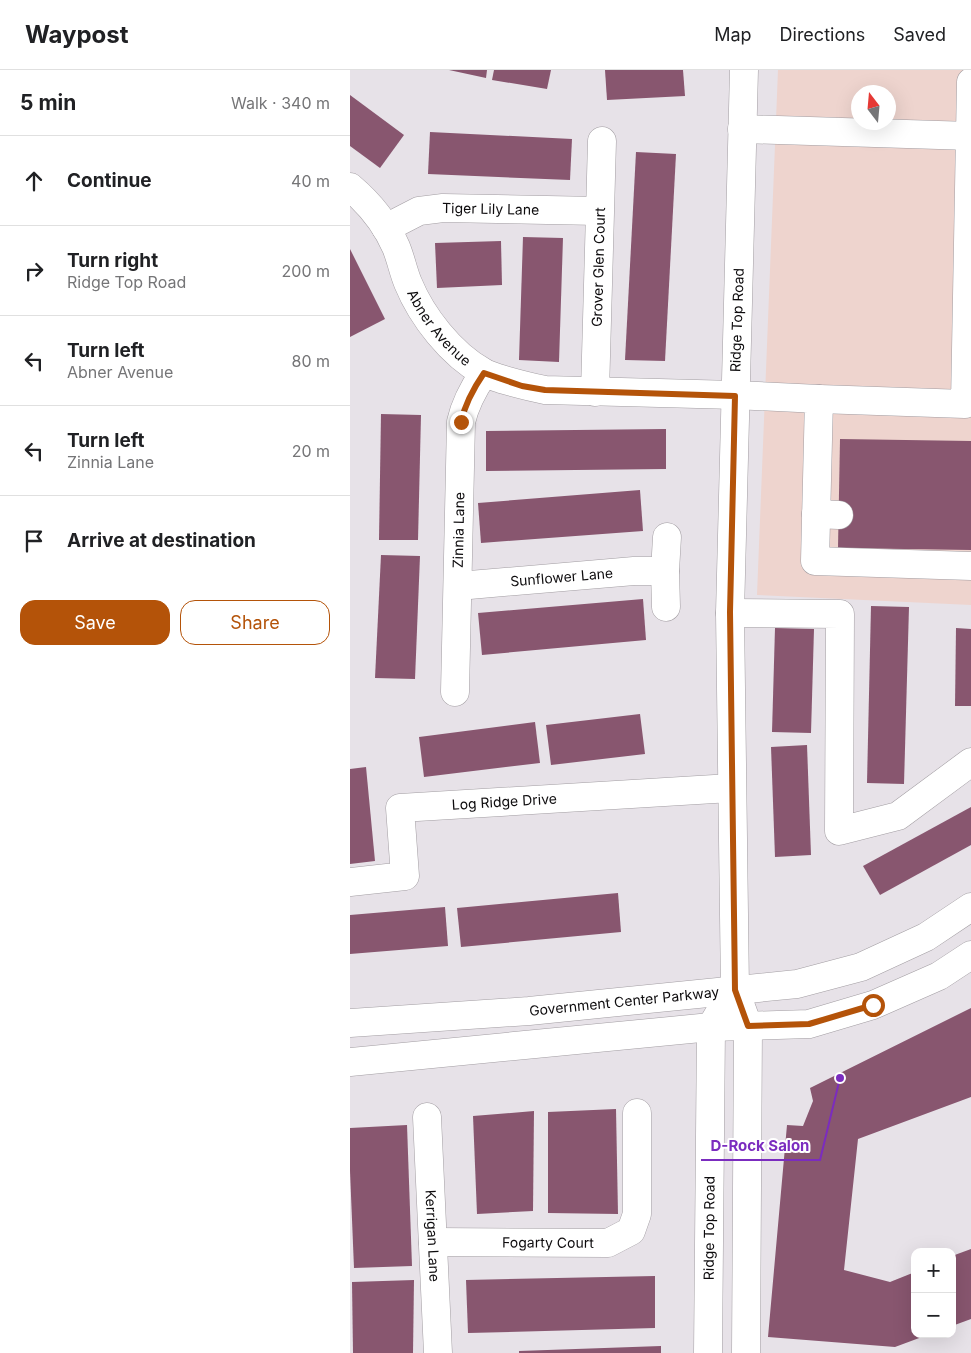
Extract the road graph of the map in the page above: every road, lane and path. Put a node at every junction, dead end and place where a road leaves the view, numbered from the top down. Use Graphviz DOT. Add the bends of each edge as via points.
graph roads {
  1 [pos="744,70"];
  2 [pos="971,82"];
  3 [pos="742,128"];
  4 [pos="970,136"];
  5 [pos="602,141"];
  6 [pos="350,187"];
  7 [pos="599,211"];
  8 [pos="386,228"];
  9 [pos="484,373"];
  10 [pos="595,392"];
  11 [pos="735,396"];
  12 [pos="819,399"];
  13 [pos="667,537"];
  14 [pos="971,566"];
  15 [pos="665,571"];
  16 [pos="458,586"];
  17 [pos="666,607"];
  18 [pos="730,612"];
  19 [pos="455,692"];
  20 [pos="971,762"];
  21 [pos="731,788"];
  22 [pos="350,882"];
  23 [pos="971,907"];
  24 [pos="971,955"];
  25 [pos="735,990"];
  26 [pos="350,1023"];
  27 [pos="748,1026"];
  28 [pos="711,1027"];
  29 [pos="350,1062"];
  30 [pos="637,1113"];
  31 [pos="427,1117"];
  32 [pos="433,1242"];
  33 [pos="438,1353"];
  34 [pos="708,1353"];
  35 [pos="746,1353"];
  1 -- 3 [label="street, Ridge Top Road"];
  2 -- 4 [label="street"];
  3 -- 4 [label="street"];
  3 -- 11 [label="street, Ridge Top Road"];
  4 -- 12 [label="street, Abner Avenue" via="966,404"];
  5 -- 7 [label="street, Grover Glen Court"];
  6 -- 8 [label="street, Abner Avenue"];
  7 -- 8 [label="street, Tiger Lily Lane" via="443,208 419,212"];
  7 -- 10 [label="street, Grover Glen Court"];
  8 -- 9 [label="street, Abner Avenue" via="408,284 426,318 450,345"];
  9 -- 10 [label="street, Abner Avenue" via="545,390"];
  9 -- 16 [label="street, Zinnia Lane" via="474,387 461,422"];
  10 -- 11 [label="street, Abner Avenue"];
  11 -- 12 [label="street, Abner Avenue"];
  11 -- 18 [label="street, Ridge Top Road"];
  12 -- 14 [label="street" via="828,514 815,561"];
  13 -- 15 [label="street"];
  15 -- 16 [label="street, Sunflower Lane"];
  15 -- 17 [label="street"];
  16 -- 19 [label="street, Zinnia Lane"];
  18 -- 20 [label="street" via="840,614 839,831 898,816"];
  18 -- 21 [label="street, Ridge Top Road"];
  21 -- 22 [label="street, Log Ridge Drive" via="400,808 405,876"];
  21 -- 25 [label="street, Ridge Top Road"];
  23 -- 25 [label="street, Government Center Parkway" via="926,936 861,967 796,984"];
  24 -- 27 [label="street" via="939,976 873,1005 809,1024"];
  25 -- 26 [label="street, Government Center Parkway"];
  25 -- 27 [label="street, Ridge Top Road"];
  25 -- 28 [label="street"];
  27 -- 28 [label="street"];
  27 -- 35 [label="street, Ridge Top Road"];
  28 -- 29 [label="street"];
  28 -- 34 [label="street, Ridge Top Road"];
  30 -- 32 [label="street, Fogarty Court" via="637,1214 632,1231 608,1243"];
  31 -- 32 [label="street, Kerrigan Lane"];
  32 -- 33 [label="street, Kerrigan Lane"];
}
